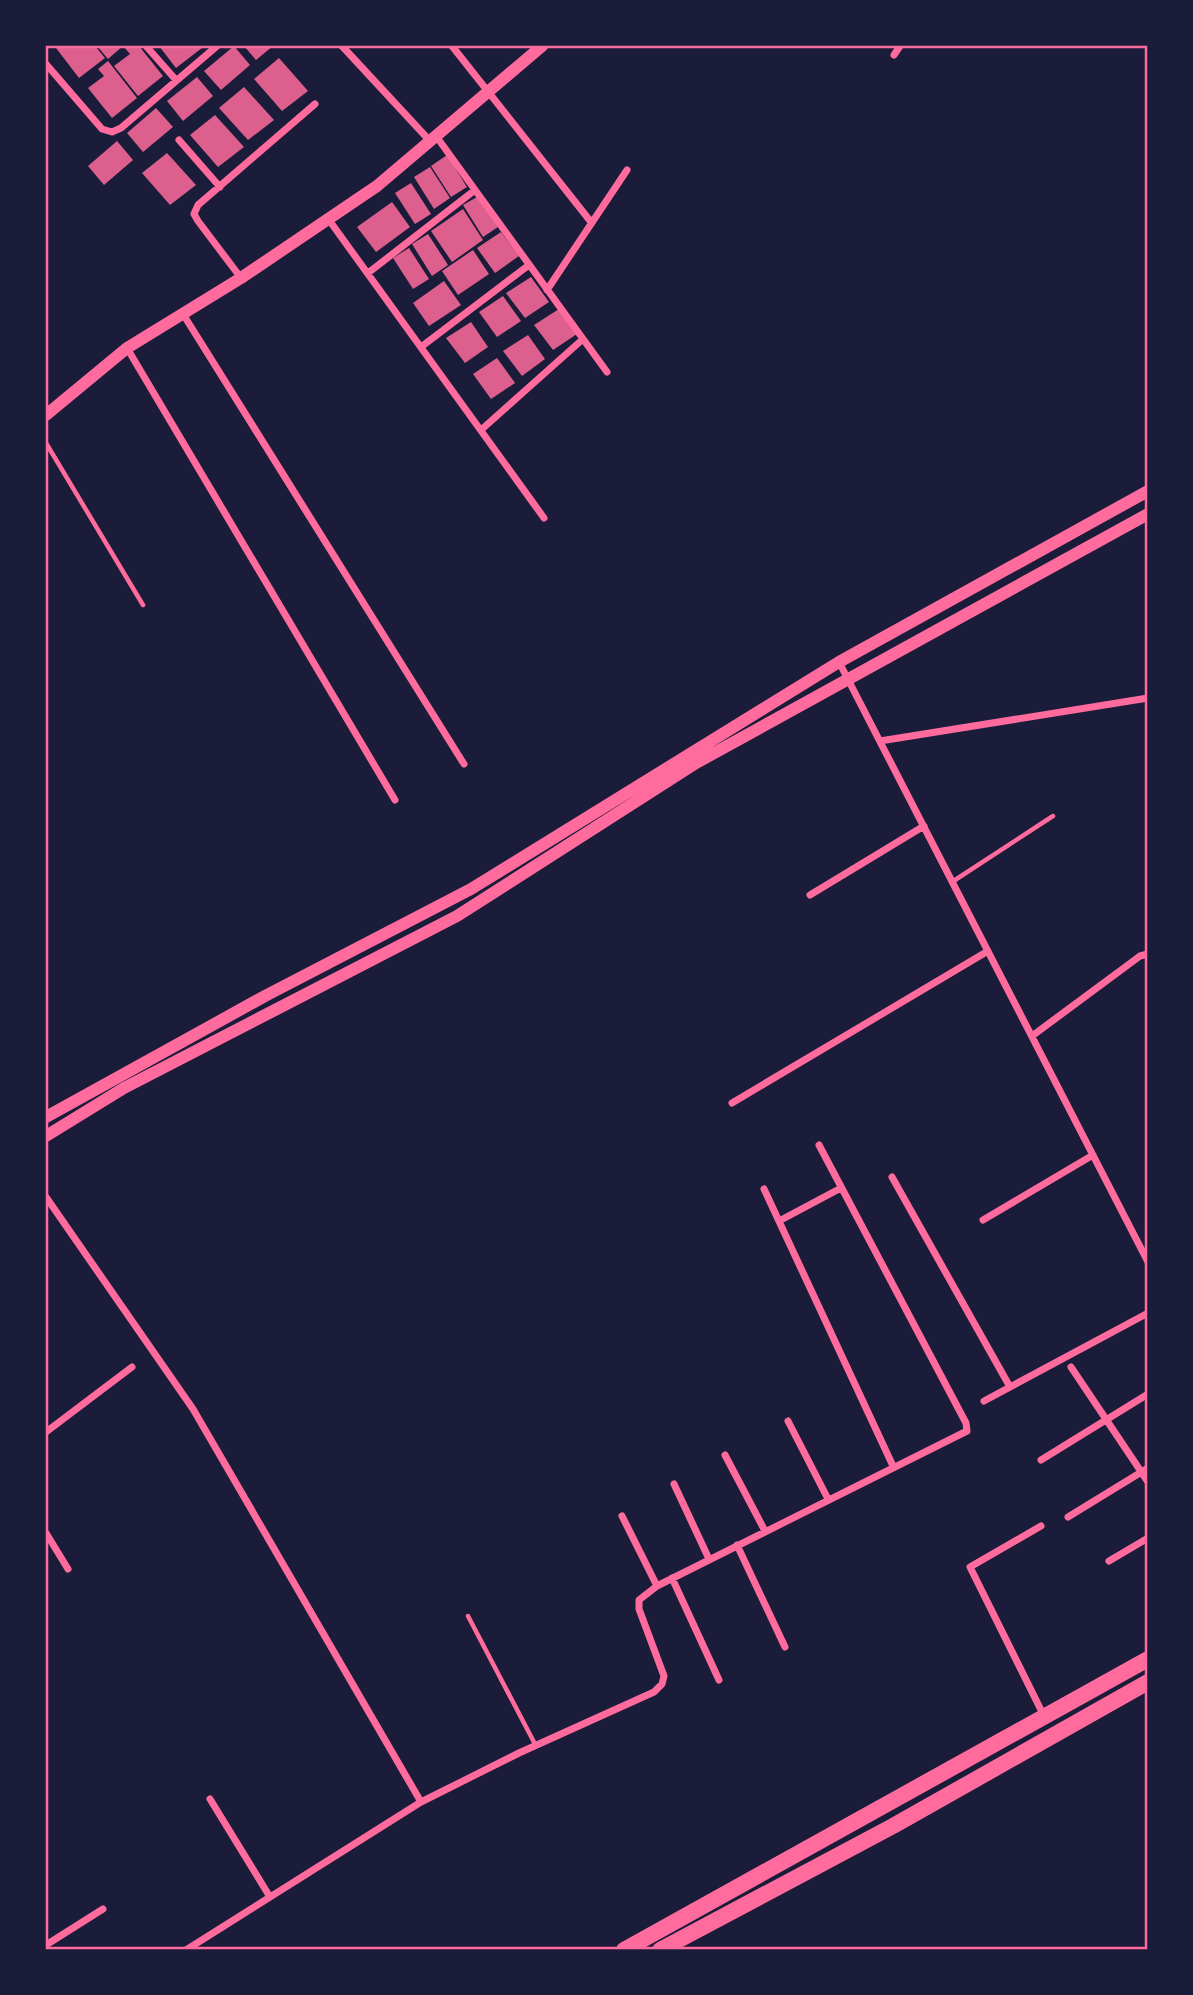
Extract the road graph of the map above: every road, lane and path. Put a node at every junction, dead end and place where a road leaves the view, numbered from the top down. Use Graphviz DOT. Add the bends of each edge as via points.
graph roads {
  1 [pos="146,46"];
  2 [pos="217,46"];
  3 [pos="342,46"];
  4 [pos="452,46"];
  5 [pos="542,46"];
  6 [pos="900,46"];
  7 [pos="894,55"];
  8 [pos="46,64"];
  9 [pos="176,80"];
  10 [pos="488,90"];
  11 [pos="315,104"];
  12 [pos="433,138"];
  13 [pos="179,140"];
  14 [pos="627,170"];
  15 [pos="220,187"];
  16 [pos="475,190"];
  17 [pos="329,220"];
  18 [pos="591,222"];
  19 [pos="529,265"];
  20 [pos="368,273"];
  21 [pos="240,278"];
  22 [pos="547,290"];
  23 [pos="183,314"];
  24 [pos="583,340"];
  25 [pos="421,347"];
  26 [pos="127,348"];
  27 [pos="607,372"];
  28 [pos="46,415"];
  29 [pos="481,430"];
  30 [pos="46,443"];
  31 [pos="1147,491"];
  32 [pos="1147,514"];
  33 [pos="544,518"];
  34 [pos="143,605"];
  35 [pos="839,662"];
  36 [pos="847,679"];
  37 [pos="1147,698"];
  38 [pos="880,741"];
  39 [pos="464,764"];
  40 [pos="395,800"];
  41 [pos="1053,816"];
  42 [pos="924,826"];
  43 [pos="952,881"];
  44 [pos="810,895"];
  45 [pos="988,951"];
  46 [pos="1147,954"];
  47 [pos="1032,1036"];
  48 [pos="732,1103"];
  49 [pos="46,1116"];
  50 [pos="46,1136"];
  51 [pos="819,1145"];
  52 [pos="1093,1155"];
  53 [pos="892,1177"];
  54 [pos="841,1188"];
  55 [pos="764,1189"];
  56 [pos="46,1198"];
  57 [pos="983,1220"];
  58 [pos="779,1221"];
  59 [pos="1147,1262"];
  60 [pos="1147,1313"];
  61 [pos="132,1367"];
  62 [pos="1071,1367"];
  63 [pos="1010,1387"];
  64 [pos="1147,1394"];
  65 [pos="984,1401"];
  66 [pos="1105,1418"];
  67 [pos="788,1421"];
  68 [pos="46,1432"];
  69 [pos="725,1455"];
  70 [pos="1041,1460"];
  71 [pos="893,1466"];
  72 [pos="1144,1471"];
  73 [pos="1147,1482"];
  74 [pos="674,1484"];
  75 [pos="828,1499"];
  76 [pos="622,1516"];
  77 [pos="1068,1517"];
  78 [pos="1041,1526"];
  79 [pos="765,1531"];
  80 [pos="46,1533"];
  81 [pos="1147,1538"];
  82 [pos="737,1545"];
  83 [pos="709,1559"];
  84 [pos="1109,1561"];
  85 [pos="68,1569"];
  86 [pos="672,1578"];
  87 [pos="657,1586"];
  88 [pos="468,1616"];
  89 [pos="785,1647"];
  90 [pos="1147,1659"];
  91 [pos="719,1680"];
  92 [pos="1147,1682"];
  93 [pos="1045,1717"];
  94 [pos="536,1746"];
  95 [pos="211,1799"];
  96 [pos="421,1802"];
  97 [pos="270,1897"];
  98 [pos="103,1909"];
  99 [pos="46,1945"];
  100 [pos="186,1950"];
  101 [pos="624,1950"];
  102 [pos="660,1950"];
  1 -- 9 [label="street"];
  2 -- 9 [label="street"];
  3 -- 12 [label="street"];
  4 -- 10 [label="street"];
  5 -- 10 [label="street"];
  6 -- 7 [label="street"];
  8 -- 9 [label="street" via="102,129 112,132"];
  10 -- 12 [label="street"];
  10 -- 18 [label="street"];
  11 -- 15 [label="street"];
  12 -- 16 [label="street"];
  12 -- 17 [label="street"];
  13 -- 15 [label="street"];
  14 -- 18 [label="street"];
  15 -- 21 [label="street" via="194,214"];
  16 -- 19 [label="street"];
  16 -- 20 [label="street"];
  17 -- 20 [label="street"];
  17 -- 21 [label="street"];
  18 -- 22 [label="street"];
  19 -- 22 [label="street"];
  19 -- 25 [label="street"];
  20 -- 25 [label="street"];
  21 -- 23 [label="street"];
  22 -- 24 [label="street"];
  23 -- 26 [label="street"];
  23 -- 39 [label="street"];
  24 -- 27 [label="street"];
  24 -- 29 [label="street"];
  25 -- 29 [label="street"];
  26 -- 28 [label="street"];
  26 -- 40 [label="street"];
  29 -- 33 [label="street"];
  30 -- 34 [label="lane"];
  31 -- 35 [label="street"];
  32 -- 36 [label="street"];
  35 -- 36 [label="street"];
  35 -- 49 [label="street" via="471,889"];
  36 -- 38 [label="street"];
  36 -- 50 [label="street" via="696,763 457,916 124,1088"];
  37 -- 38 [label="street"];
  38 -- 42 [label="street"];
  41 -- 43 [label="lane"];
  42 -- 43 [label="street"];
  42 -- 44 [label="street"];
  43 -- 45 [label="street"];
  45 -- 47 [label="street"];
  45 -- 48 [label="street"];
  46 -- 47 [label="street"];
  47 -- 52 [label="street"];
  51 -- 54 [label="street"];
  52 -- 57 [label="street"];
  52 -- 59 [label="street"];
  53 -- 63 [label="street"];
  54 -- 58 [label="street"];
  54 -- 71 [label="street" via="966,1423 967,1431 959,1437"];
  55 -- 58 [label="street"];
  56 -- 96 [label="street" via="193,1409"];
  58 -- 71 [label="street"];
  60 -- 63 [label="street"];
  61 -- 68 [label="street"];
  62 -- 66 [label="street"];
  63 -- 65 [label="street"];
  64 -- 66 [label="street"];
  66 -- 70 [label="street"];
  66 -- 72 [label="street"];
  67 -- 75 [label="street"];
  69 -- 79 [label="street"];
  71 -- 75 [label="street"];
  72 -- 73 [label="street"];
  72 -- 77 [label="street"];
  74 -- 83 [label="street"];
  75 -- 79 [label="street"];
  76 -- 87 [label="street"];
  78 -- 93 [label="street" via="970,1567"];
  79 -- 82 [label="street"];
  80 -- 85 [label="street"];
  81 -- 84 [label="street"];
  82 -- 83 [label="street"];
  82 -- 89 [label="street"];
  83 -- 86 [label="street"];
  86 -- 87 [label="street"];
  86 -- 91 [label="street"];
  87 -- 94 [label="street" via="639,1600 639,1609 664,1676 662,1684 654,1692"];
  88 -- 94 [label="lane"];
  90 -- 93 [label="main road"];
  92 -- 102 [label="main road" via="893,1826"];
  93 -- 101 [label="main road"];
  94 -- 96 [label="street"];
  95 -- 97 [label="street"];
  96 -- 97 [label="street"];
  97 -- 100 [label="street"];
  98 -- 99 [label="street"];
}
